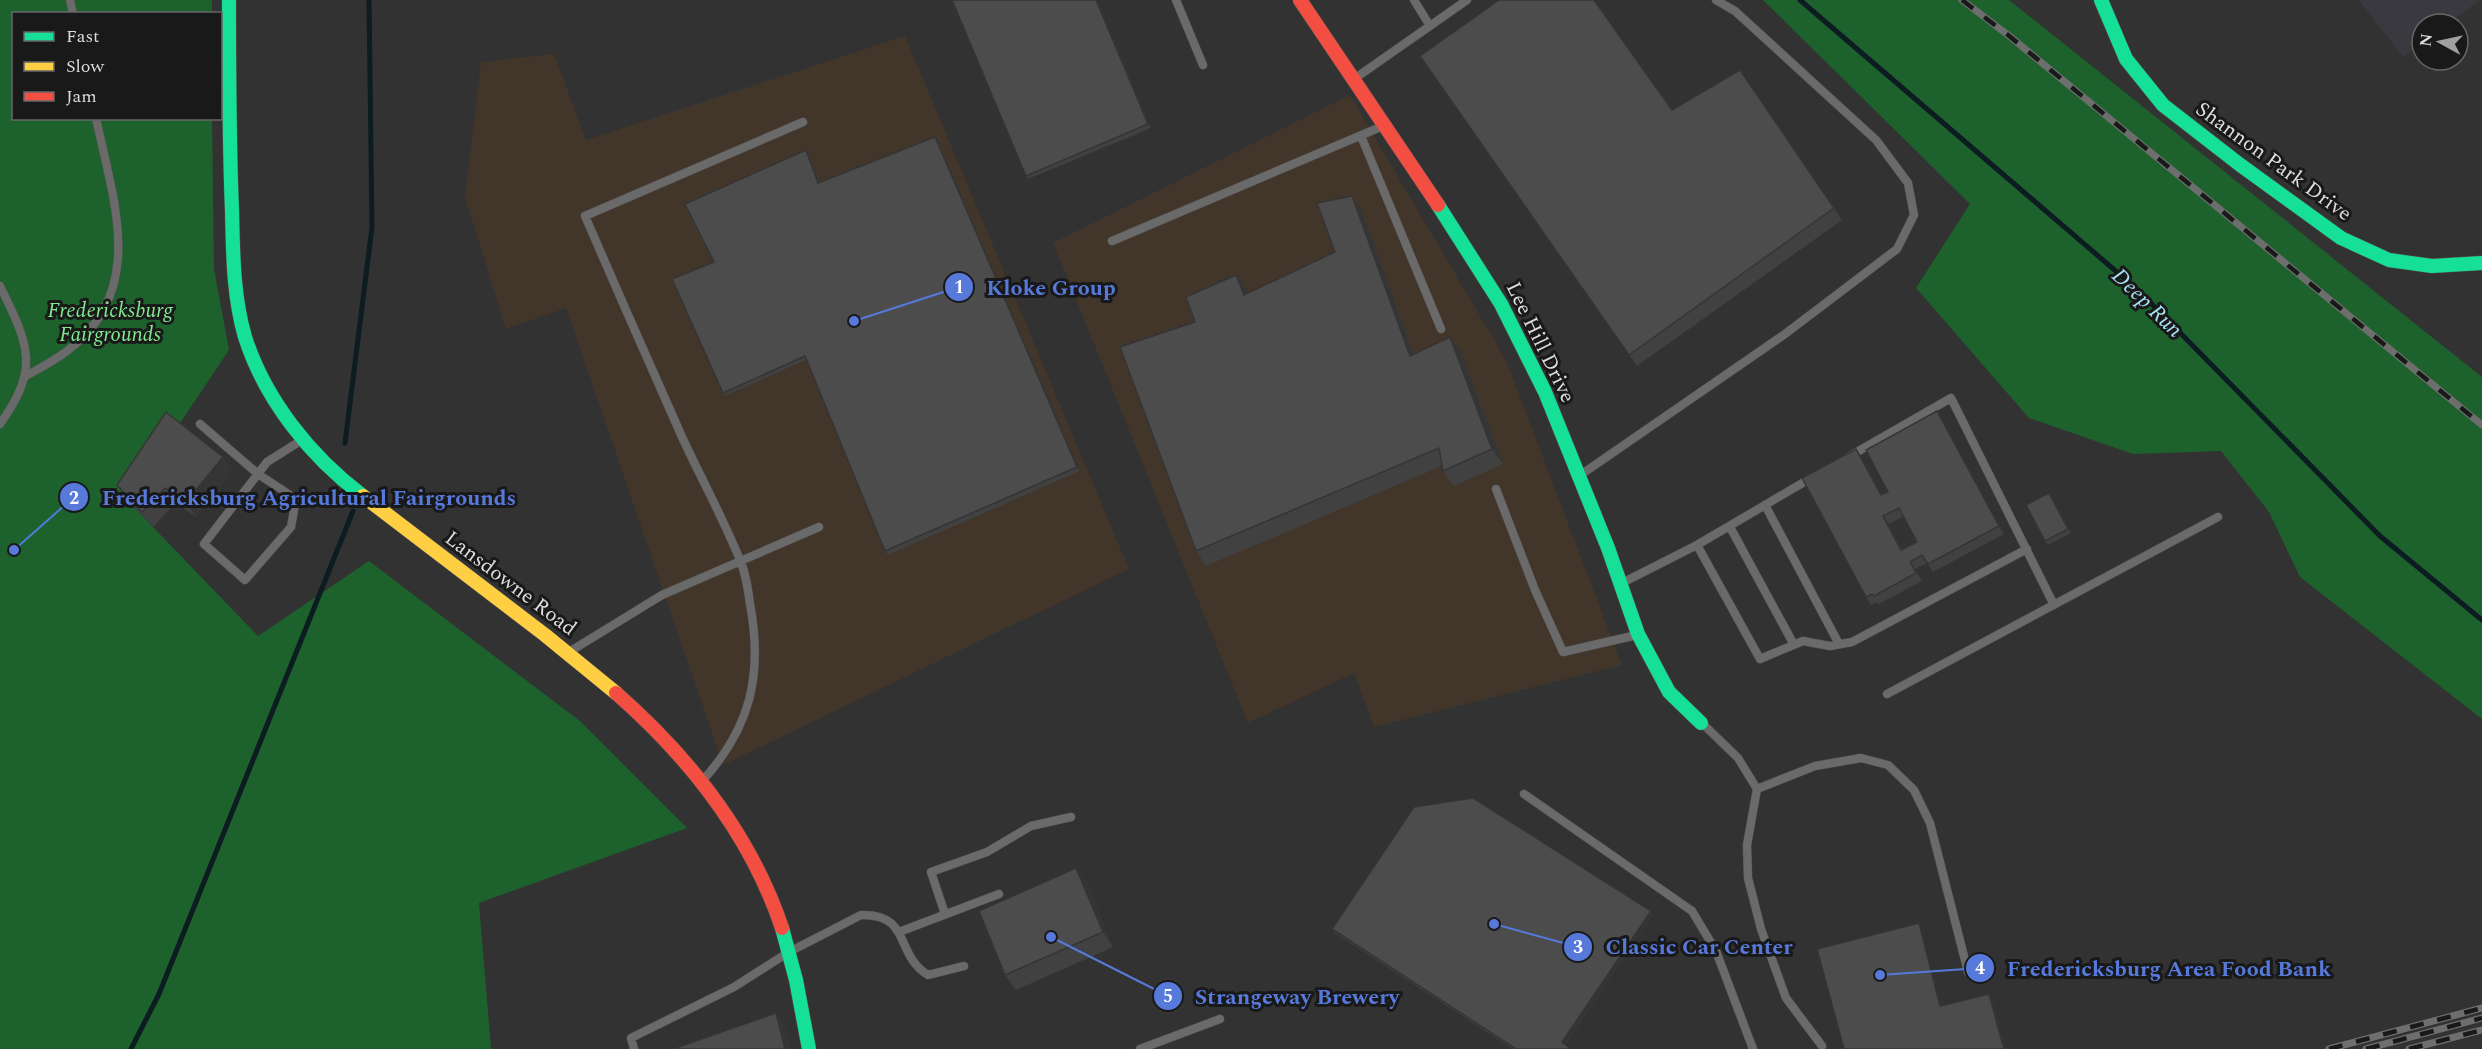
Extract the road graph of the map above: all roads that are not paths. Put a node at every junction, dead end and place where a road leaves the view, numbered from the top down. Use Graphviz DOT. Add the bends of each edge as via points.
graph roads {
  1 [pos="229,0"];
  2 [pos="1176,0"];
  3 [pos="1300,0"];
  4 [pos="1414,0"];
  5 [pos="1467,0"];
  6 [pos="1716,0"];
  7 [pos="2101,0"];
  8 [pos="1431,26"];
  9 [pos="1203,65"];
  10 [pos="1353,79"];
  11 [pos="96,120"];
  12 [pos="803,122"];
  13 [pos="1384,125"];
  14 [pos="1360,136"];
  15 [pos="1112,241"];
  16 [pos="2482,263"];
  17 [pos="0,286"];
  18 [pos="1441,329"];
  19 [pos="24,377"];
  20 [pos="0,424"];
  21 [pos="200,424"];
  22 [pos="303,439"];
  23 [pos="1837,463"];
  24 [pos="258,474"];
  25 [pos="1816,475"];
  26 [pos="1579,476"];
  27 [pos="1496,489"];
  28 [pos="1764,505"];
  29 [pos="2218,517"];
  30 [pos="819,527"];
  31 [pos="1730,527"];
  32 [pos="1698,545"];
  33 [pos="2027,549"];
  34 [pos="741,561"];
  35 [pos="1621,584"];
  36 [pos="2054,604"];
  37 [pos="1638,634"];
  38 [pos="1793,643"];
  39 [pos="1839,644"];
  40 [pos="567,652"];
  41 [pos="1887,694"];
  42 [pos="1701,723"];
  43 [pos="702,781"];
  44 [pos="1757,789"];
  45 [pos="1524,794"];
  46 [pos="1071,817"];
  47 [pos="999,894"];
  48 [pos="945,914"];
  49 [pos="899,932"];
  50 [pos="789,951"];
  51 [pos="964,966"];
  52 [pos="1968,972"];
  53 [pos="1220,1019"];
  54 [pos="1822,1046"];
  55 [pos="634,1049"];
  56 [pos="809,1049"];
  57 [pos="1140,1049"];
  58 [pos="1753,1049"];
  1 -- 22 [label="street, Lansdowne Road" via="230,186 241,321 263,379"];
  2 -- 9 [label="lane"];
  3 -- 10 [label="street, Lee Hill Drive"];
  4 -- 8 [label="lane"];
  5 -- 8 [label="lane"];
  6 -- 26 [label="lane" via="1735,12 1876,140 1908,183 1914,215 1897,249 1785,334"];
  7 -- 16 [label="street, Shannon Park Drive" via="2126,60 2163,105 2341,238 2389,260 2432,266"];
  8 -- 10 [label="lane"];
  10 -- 13 [label="street, Lee Hill Drive"];
  11 -- 19 [label="lane" via="117,217 119,257 114,289 93,326 68,351"];
  12 -- 34 [label="lane" via="585,216"];
  13 -- 14 [label="lane"];
  13 -- 26 [label="street, Lee Hill Drive" via="1501,304 1545,392"];
  14 -- 15 [label="lane"];
  14 -- 18 [label="lane"];
  17 -- 19 [label="lane" via="22,332 26,351"];
  19 -- 20 [label="lane"];
  21 -- 24 [label="lane"];
  22 -- 24 [label="lane" via="267,462"];
  22 -- 40 [label="street, Lansdowne Road" via="336,476"];
  23 -- 33 [label="lane" via="1952,398"];
  24 -- 24 [label="lane" via="204,544 245,580 291,528 296,499"];
  25 -- 28 [label="lane"];
  26 -- 35 [label="street, Lee Hill Drive"];
  27 -- 37 [label="lane" via="1563,652"];
  28 -- 31 [label="lane"];
  28 -- 39 [label="lane"];
  29 -- 36 [label="lane"];
  30 -- 34 [label="lane"];
  31 -- 32 [label="lane"];
  31 -- 38 [label="lane"];
  32 -- 35 [label="lane"];
  32 -- 38 [label="lane" via="1760,659"];
  33 -- 36 [label="lane"];
  33 -- 39 [label="lane" via="1852,642"];
  34 -- 40 [label="lane" via="662,596"];
  34 -- 43 [label="lane" via="753,622 753,687 735,738"];
  35 -- 37 [label="street, Lee Hill Drive"];
  36 -- 41 [label="lane"];
  37 -- 42 [label="street, Lee Hill Drive" via="1669,692"];
  38 -- 39 [label="lane"];
  40 -- 43 [label="street, Lansdowne Road" via="612,688"];
  42 -- 44 [label="lane" via="1738,758"];
  43 -- 50 [label="street, Lansdowne Road" via="757,869"];
  44 -- 52 [label="lane" via="1815,765 1861,758 1888,765 1914,790 1930,823"];
  44 -- 54 [label="lane" via="1748,845 1748,878 1786,998"];
  45 -- 58 [label="lane" via="1692,911 1716,951"];
  46 -- 48 [label="lane" via="1031,826 987,852 931,872"];
  47 -- 48 [label="lane"];
  48 -- 49 [label="lane"];
  49 -- 50 [label="lane" via="885,918 861,915"];
  49 -- 51 [label="lane" via="909,959 928,975"];
  50 -- 55 [label="lane" via="734,987 631,1038"];
  50 -- 56 [label="street, Lansdowne Road"];
  53 -- 57 [label="lane"];
}
